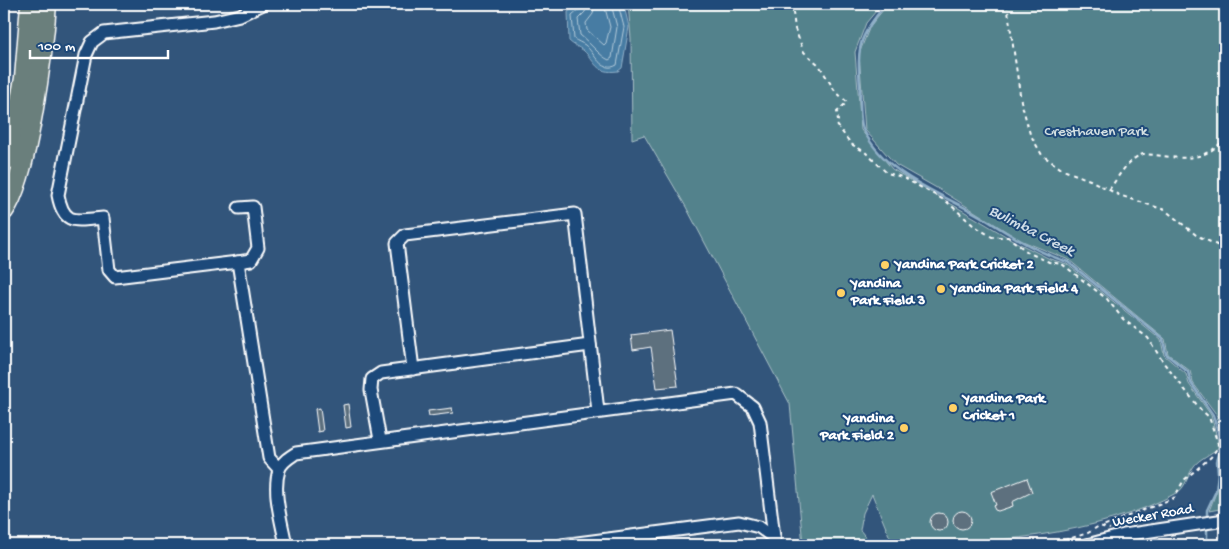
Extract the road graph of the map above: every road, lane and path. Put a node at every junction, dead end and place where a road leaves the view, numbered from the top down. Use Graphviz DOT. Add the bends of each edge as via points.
graph roads {
  1 [pos="30,4"];
  2 [pos="47,4"];
  3 [pos="263,4"];
  4 [pos="792,4"];
  5 [pos="1007,4"];
  6 [pos="1225,139"];
  7 [pos="4,188"];
  8 [pos="1109,190"];
  9 [pos="239,208"];
  10 [pos="4,211"];
  11 [pos="1225,249"];
  12 [pos="238,262"];
  13 [pos="590,345"];
  14 [pos="413,368"];
  15 [pos="598,411"];
  16 [pos="380,440"];
  17 [pos="279,469"];
  18 [pos="1225,520"];
  19 [pos="1103,526"];
  20 [pos="774,542"];
  21 [pos="286,545"];
  22 [pos="562,545"];
  23 [pos="1087,545"];
  1 -- 7 [label="highway" via="22,94"];
  2 -- 10 [label="highway" via="28,133 12,200"];
  3 -- 12 [label="street" via="214,21 104,33 92,42 86,55 58,195 60,209 67,217 78,221 103,218 109,270 115,277"];
  4 -- 19 [label="path" via="795,29 804,52 819,65 835,91 847,102 836,112 837,125 851,144 865,152 887,173 902,177 946,201 992,237 1008,237 1029,253 1062,264 1107,299 1123,319 1148,338 1200,410 1209,417 1218,444 1216,450 1184,480 1174,498"];
  5 -- 8 [label="path" via="1021,101 1035,144 1042,155 1057,167"];
  6 -- 8 [label="path" via="1214,151 1196,157 1136,156"];
  8 -- 11 [label="path" via="1165,210 1196,235"];
  9 -- 12 [label="street" via="253,207 258,248 251,260"];
  12 -- 17 [label="street" via="269,458"];
  13 -- 14 [label="street"];
  13 -- 14 [label="street" via="575,214 405,235 397,243"];
  13 -- 15 [label="street"];
  14 -- 16 [label="street" via="381,373 372,379"];
  15 -- 16 [label="street"];
  15 -- 20 [label="street" via="736,394 753,407 760,422"];
  16 -- 17 [label="street" via="296,453"];
  17 -- 21 [label="street" via="277,491"];
  18 -- 23 [label="street, Wecker Road" via="1124,535"];
  20 -- 22 [label="street" via="759,527 739,522"];
}
